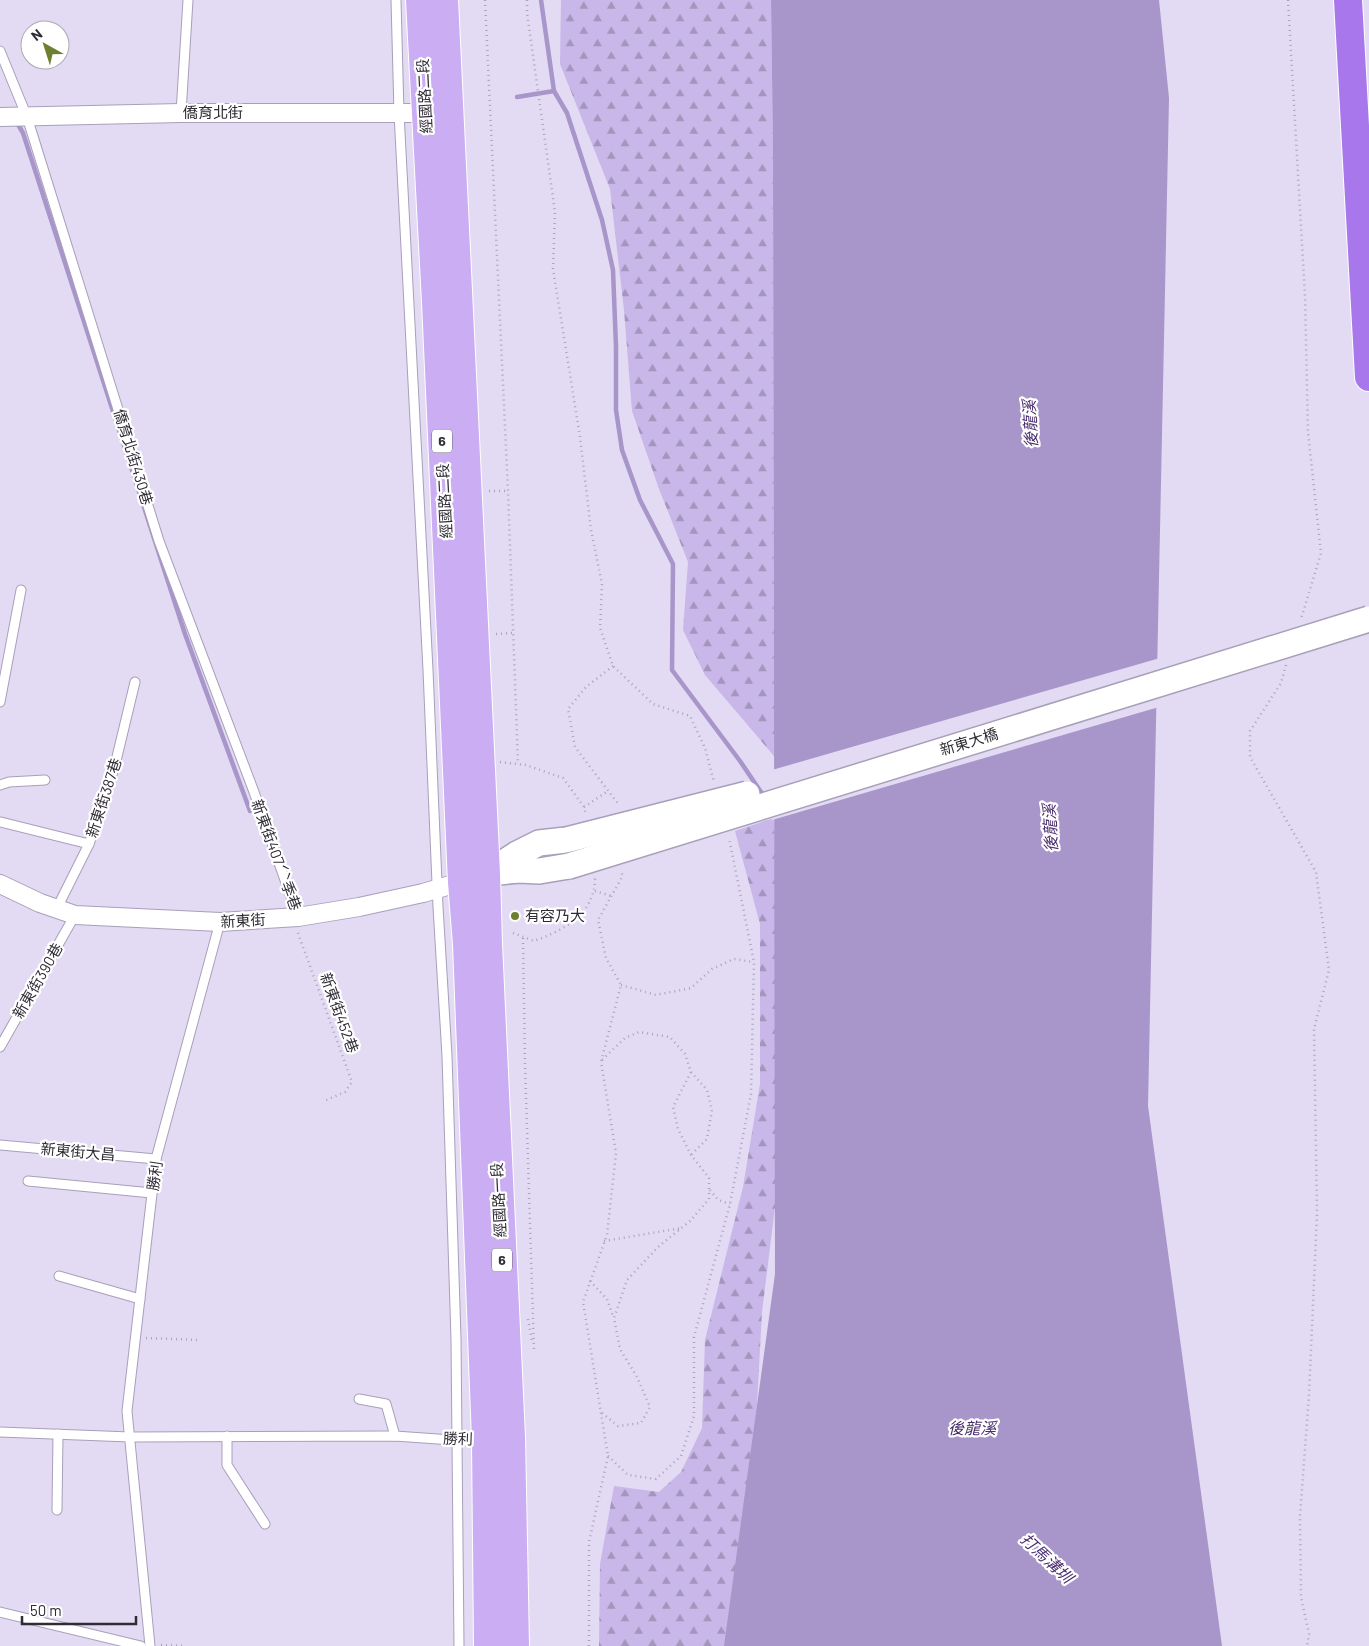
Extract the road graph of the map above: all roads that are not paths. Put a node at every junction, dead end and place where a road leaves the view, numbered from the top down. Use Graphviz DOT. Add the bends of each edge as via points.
graph roads {
  1 [pos="188,0"];
  2 [pos="396,0"];
  3 [pos="420,0"];
  4 [pos="444,0"];
  5 [pos="1348,0"];
  6 [pos="0,51"];
  7 [pos="181,113"];
  8 [pos="412,113"];
  9 [pos="0,117"];
  10 [pos="27,117"];
  11 [pos="1369,377"];
  12 [pos="21,590"];
  13 [pos="1369,606"];
  14 [pos="1369,619"];
  15 [pos="135,682"];
  16 [pos="0,702"];
  17 [pos="45,780"];
  18 [pos="0,785"];
  19 [pos="254,792"];
  20 [pos="1,822"];
  21 [pos="89,844"];
  22 [pos="462,881"];
  23 [pos="0,884"];
  24 [pos="57,908"];
  25 [pos="75,915"];
  26 [pos="295,918"];
  27 [pos="220,922"];
  28 [pos="0,1047"];
  29 [pos="0,1145"];
  30 [pos="156,1159"];
  31 [pos="28,1181"];
  32 [pos="152,1193"];
  33 [pos="59,1276"];
  34 [pos="140,1299"];
  35 [pos="359,1400"];
  36 [pos="0,1432"];
  37 [pos="58,1434"];
  38 [pos="130,1436"];
  39 [pos="227,1436"];
  40 [pos="396,1436"];
  41 [pos="458,1440"];
  42 [pos="486,1440"];
  43 [pos="57,1510"];
  44 [pos="265,1524"];
  45 [pos="0,1612"];
  46 [pos="141,1646"];
  47 [pos="150,1646"];
  48 [pos="458,1646"];
  49 [pos="488,1646"];
  50 [pos="515,1646"];
  1 -- 7 [label="lane"];
  2 -- 8 [label="lane"];
  3 -- 8 [label="main road, 經國路二段 / 6"];
  4 -- 22 [label="main road, 經國路二段 / 6"];
  5 -- 11 [label="highway"];
  6 -- 10 [label="lane, 僑育北街430巷"];
  7 -- 8 [label="street, 僑育北街"];
  7 -- 10 [label="street, 僑育北街"];
  8 -- 22 [label="main road, 經國路二段 / 6" via="436,302"];
  9 -- 10 [label="street, 僑育北街"];
  10 -- 19 [label="lane, 僑育北街430巷" via="159,541"];
  12 -- 16 [label="lane"];
  13 -- 22 [label="street, 新東大橋, bridge" via="754,792 566,840 540,843"];
  14 -- 22 [label="street, 新東大橋, bridge" via="569,866 539,871 519,870"];
  15 -- 21 [label="lane, 新東街387巷" via="115,765"];
  17 -- 18 [label="lane"];
  19 -- 26 [label="lane, 新東街407ˊˋ季巷"];
  20 -- 21 [label="lane"];
  21 -- 24 [label="lane, 新東街387巷"];
  22 -- 26 [label="street, 新東街" via="360,907"];
  22 -- 41 [label="lane" via="447,1076"];
  22 -- 42 [label="main road, 經國路一段 / 6"];
  22 -- 50 [label="main road, 經國路一段 / 6" via="488,944 511,1437"];
  23 -- 24 [label="street, 新東街"];
  24 -- 25 [label="street, 新東街"];
  25 -- 27 [label="street, 新東街"];
  25 -- 28 [label="lane, 新東街390巷"];
  26 -- 27 [label="street, 新東街"];
  27 -- 30 [label="lane, 勝利"];
  29 -- 30 [label="lane, 新東街大昌"];
  30 -- 32 [label="lane, 勝利"];
  31 -- 32 [label="lane"];
  32 -- 34 [label="lane, 勝利"];
  33 -- 34 [label="lane"];
  34 -- 38 [label="lane, 勝利" via="127,1411"];
  35 -- 40 [label="lane" via="386,1404"];
  36 -- 37 [label="lane"];
  37 -- 38 [label="lane"];
  37 -- 43 [label="lane"];
  38 -- 39 [label="lane, 勝利"];
  38 -- 47 [label="lane, 勝利"];
  39 -- 40 [label="lane, 勝利"];
  39 -- 44 [label="lane" via="227,1465"];
  40 -- 41 [label="lane, 勝利"];
  41 -- 42 [label="lane, 勝利"];
  41 -- 48 [label="lane"];
  42 -- 49 [label="main road, 經國路一段 / 6"];
  45 -- 46 [label="lane"];
}
